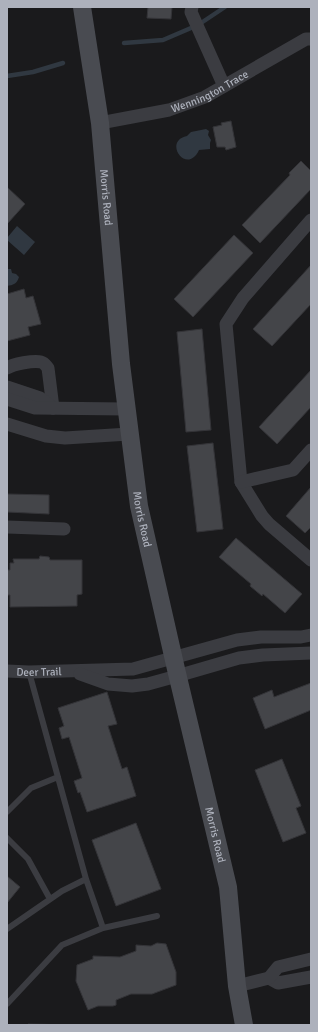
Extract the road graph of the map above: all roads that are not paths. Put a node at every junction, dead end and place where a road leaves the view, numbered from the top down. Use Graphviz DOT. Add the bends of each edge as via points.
graph roads {
  1 [pos="82,7"];
  2 [pos="192,7"];
  3 [pos="311,39"];
  4 [pos="224,86"];
  5 [pos="100,123"];
  6 [pos="311,220"];
  7 [pos="7,368"];
  8 [pos="7,388"];
  9 [pos="7,399"];
  10 [pos="53,408"];
  11 [pos="126,408"];
  12 [pos="7,424"];
  13 [pos="129,434"];
  14 [pos="311,450"];
  15 [pos="241,482"];
  16 [pos="7,527"];
  17 [pos="64,529"];
  18 [pos="311,560"];
  19 [pos="311,636"];
  20 [pos="311,653"];
  21 [pos="173,659"];
  22 [pos="71,670"];
  23 [pos="7,671"];
  24 [pos="29,672"];
  25 [pos="177,676"];
  26 [pos="58,777"];
  27 [pos="7,812"];
  28 [pos="7,838"];
  29 [pos="86,879"];
  30 [pos="50,899"];
  31 [pos="157,916"];
  32 [pos="103,928"];
  33 [pos="7,929"];
  34 [pos="310,963"];
  35 [pos="311,977"];
  36 [pos="269,978"];
  37 [pos="238,986"];
  38 [pos="7,1004"];
  39 [pos="244,1025"];
  1 -- 5 [label="street, Morris Road"];
  2 -- 4 [label="street" via="191,12"];
  3 -- 4 [label="street, Wennington Trace"];
  4 -- 5 [label="street, Wennington Trace" via="169,110"];
  5 -- 11 [label="street, Morris Road"];
  6 -- 15 [label="street" via="243,298 226,324"];
  7 -- 10 [label="street" via="41,362 45,364 48,368"];
  8 -- 10 [label="street" via="40,398"];
  9 -- 10 [label="street" via="35,408"];
  10 -- 11 [label="street"];
  11 -- 13 [label="street, Morris Road"];
  12 -- 13 [label="street" via="46,436 65,438"];
  13 -- 21 [label="street, Morris Road" via="139,506"];
  14 -- 15 [label="street" via="293,470"];
  15 -- 18 [label="street" via="269,524"];
  16 -- 17 [label="street"];
  19 -- 21 [label="street, Deer Trail" via="250,638"];
  20 -- 25 [label="street" via="239,658"];
  21 -- 22 [label="street, Deer Trail" via="133,669"];
  21 -- 25 [label="street, Morris Road"];
  22 -- 24 [label="street, Deer Trail"];
  22 -- 25 [label="street" via="108,684 125,686"];
  23 -- 24 [label="street, Deer Trail"];
  24 -- 26 [label="lane"];
  25 -- 37 [label="street, Morris Road" via="228,887"];
  26 -- 27 [label="lane" via="31,788"];
  26 -- 29 [label="lane"];
  28 -- 30 [label="lane" via="28,859"];
  29 -- 30 [label="lane"];
  29 -- 32 [label="lane"];
  30 -- 33 [label="lane"];
  31 -- 32 [label="lane"];
  32 -- 38 [label="lane" via="62,945"];
  34 -- 36 [label="street" via="278,967"];
  35 -- 36 [label="street" via="278,983"];
  36 -- 37 [label="street"];
  37 -- 39 [label="street, Morris Road"];
}
